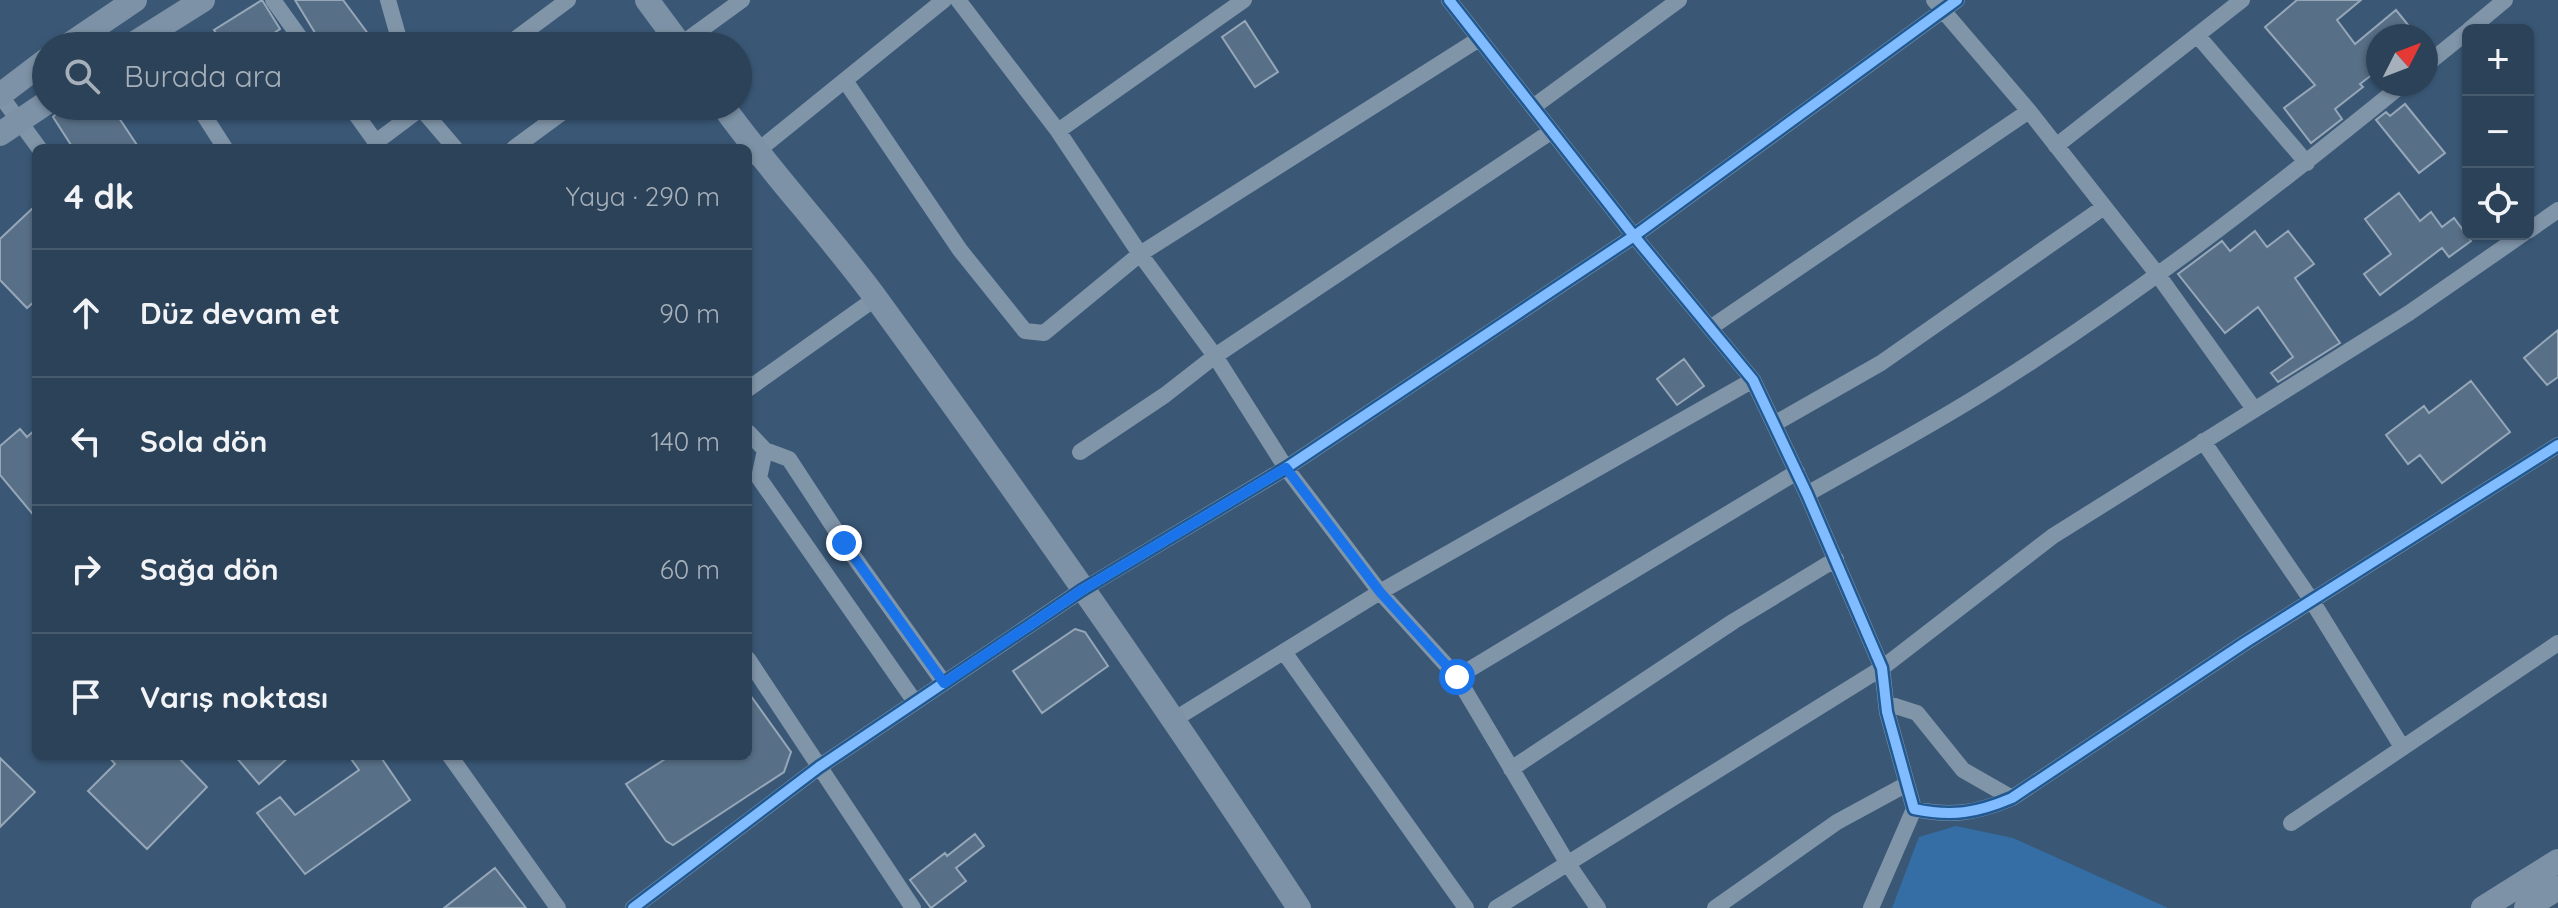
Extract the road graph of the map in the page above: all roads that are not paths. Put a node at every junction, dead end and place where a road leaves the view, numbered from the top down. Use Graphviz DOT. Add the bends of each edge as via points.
graph roads {
  1 [pos="203,0"];
  2 [pos="273,0"];
  3 [pos="388,0"];
  4 [pos="568,0"];
  5 [pos="647,0"];
  6 [pos="742,0"];
  7 [pos="944,0"];
  8 [pos="958,0"];
  9 [pos="1244,0"];
  10 [pos="1472,0"];
  11 [pos="1679,0"];
  12 [pos="2242,0"];
  13 [pos="2505,0"];
  14 [pos="127,2"];
  15 [pos="1945,3"];
  16 [pos="1453,6"];
  17 [pos="2475,24"];
  18 [pos="86,32"];
  19 [pos="168,32"];
  20 [pos="296,32"];
  21 [pos="397,32"];
  22 [pos="525,32"];
  23 [pos="665,32"];
  24 [pos="688,32"];
  25 [pos="2197,35"];
  26 [pos="2462,35"];
  27 [pos="1479,39"];
  28 [pos="2438,55"];
  29 [pos="32,71"];
  30 [pos="846,82"];
  31 [pos="0,95"];
  32 [pos="2388,96"];
  33 [pos="1533,107"];
  34 [pos="2029,111"];
  35 [pos="32,112"];
  36 [pos="20,120"];
  37 [pos="207,120"];
  38 [pos="360,120"];
  39 [pos="406,120"];
  40 [pos="432,120"];
  41 [pos="552,120"];
  42 [pos="731,120"];
  43 [pos="1058,131"];
  44 [pos="1552,131"];
  45 [pos="0,134"];
  46 [pos="36,144"];
  47 [pos="222,144"];
  48 [pos="377,144"];
  49 [pos="379,144"];
  50 [pos="452,144"];
  51 [pos="519,144"];
  52 [pos="745,144"];
  53 [pos="2056,146"];
  54 [pos="752,156"];
  55 [pos="2307,163"];
  56 [pos="2104,207"];
  57 [pos="2558,210"];
  58 [pos="2534,226"];
  59 [pos="1634,236"];
  60 [pos="2514,240"];
  61 [pos="1140,254"];
  62 [pos="2158,275"];
  63 [pos="876,298"];
  64 [pos="1710,328"];
  65 [pos="1215,356"];
  66 [pos="1753,380"];
  67 [pos="752,386"];
  68 [pos="2254,409"];
  69 [pos="1774,424"];
  70 [pos="752,436"];
  71 [pos="2203,441"];
  72 [pos="2558,445"];
  73 [pos="765,450"];
  74 [pos="1080,452"];
  75 [pos="1286,468"];
  76 [pos="1797,472"];
  77 [pos="1807,494"];
  78 [pos="1836,559"];
  79 [pos="1082,590"];
  80 [pos="1380,592"];
  81 [pos="2312,601"];
  82 [pos="2558,643"];
  83 [pos="1284,652"];
  84 [pos="752,665"];
  85 [pos="1882,668"];
  86 [pos="1457,677"];
  87 [pos="944,683"];
  88 [pos="915,702"];
  89 [pos="1886,703"];
  90 [pos="1175,719"];
  91 [pos="2402,747"];
  92 [pos="453,760"];
  93 [pos="819,767"];
  94 [pos="1511,769"];
  95 [pos="1907,784"];
  96 [pos="2012,798"];
  97 [pos="1914,809"];
  98 [pos="2291,823"];
  99 [pos="2558,861"];
  100 [pos="1568,864"];
  101 [pos="2558,888"];
  102 [pos="912,907"];
  103 [pos="558,908"];
  104 [pos="633,908"];
  105 [pos="1299,908"];
  106 [pos="1466,908"];
  107 [pos="1496,908"];
  108 [pos="1598,908"];
  109 [pos="1715,908"];
  110 [pos="1871,908"];
  111 [pos="2483,908"];
  112 [pos="2526,908"];
  1 -- 19 [label="street"];
  2 -- 20 [label="street"];
  3 -- 21 [label="street"];
  4 -- 22 [label="street"];
  5 -- 23 [label="street"];
  6 -- 24 [label="street"];
  7 -- 30 [label="street"];
  8 -- 43 [label="street"];
  9 -- 43 [label="street"];
  10 -- 16 [label="street"];
  11 -- 33 [label="street"];
  12 -- 25 [label="street"];
  13 -- 17 [label="street"];
  14 -- 18 [label="street"];
  15 -- 34 [label="street"];
  15 -- 59 [label="street"];
  16 -- 27 [label="street"];
  25 -- 53 [label="street"];
  25 -- 55 [label="street"];
  26 -- 28 [label="street"];
  27 -- 33 [label="street"];
  27 -- 61 [label="street"];
  29 -- 31 [label="street"];
  30 -- 54 [label="street"];
  30 -- 61 [label="street" via="960,250 1025,331 1044,333"];
  31 -- 36 [label="street"];
  32 -- 55 [label="street"];
  33 -- 44 [label="street"];
  34 -- 53 [label="street"];
  34 -- 64 [label="street"];
  35 -- 36 [label="street"];
  36 -- 45 [label="street"];
  36 -- 46 [label="street"];
  37 -- 47 [label="street"];
  38 -- 48 [label="street"];
  39 -- 49 [label="street"];
  40 -- 50 [label="street"];
  41 -- 51 [label="street"];
  42 -- 52 [label="street"];
  43 -- 61 [label="street"];
  44 -- 59 [label="street"];
  44 -- 65 [label="street"];
  53 -- 56 [label="street"];
  54 -- 63 [label="street"];
  55 -- 62 [label="street"];
  56 -- 62 [label="street"];
  56 -- 69 [label="street" via="1881,363"];
  57 -- 58 [label="street"];
  59 -- 64 [label="street"];
  59 -- 75 [label="street"];
  60 -- 68 [label="street"];
  61 -- 65 [label="street"];
  62 -- 68 [label="street"];
  62 -- 77 [label="street" via="1980,394"];
  63 -- 67 [label="street"];
  63 -- 79 [label="street"];
  64 -- 66 [label="street"];
  65 -- 74 [label="street"];
  65 -- 75 [label="street"];
  66 -- 69 [label="street"];
  66 -- 80 [label="street"];
  68 -- 71 [label="street"];
  69 -- 76 [label="street"];
  70 -- 73 [label="street"];
  71 -- 81 [label="street"];
  71 -- 85 [label="street" via="2053,536"];
  72 -- 81 [label="street"];
  73 -- 87 [label="street" via="789,459"];
  73 -- 88 [label="street" via="759,478"];
  75 -- 79 [label="street"];
  75 -- 80 [label="street"];
  76 -- 77 [label="street"];
  76 -- 86 [label="street"];
  77 -- 78 [label="street"];
  78 -- 85 [label="street"];
  78 -- 94 [label="street"];
  79 -- 87 [label="street"];
  79 -- 90 [label="street"];
  80 -- 83 [label="street"];
  80 -- 86 [label="street"];
  81 -- 91 [label="street"];
  81 -- 96 [label="street"];
  82 -- 91 [label="street"];
  83 -- 90 [label="street"];
  83 -- 106 [label="street"];
  84 -- 93 [label="street"];
  85 -- 89 [label="street"];
  85 -- 100 [label="street"];
  86 -- 94 [label="street"];
  87 -- 88 [label="street"];
  88 -- 93 [label="street"];
  89 -- 95 [label="street"];
  89 -- 96 [label="street" via="1917,713 1963,770"];
  90 -- 105 [label="street"];
  91 -- 98 [label="street"];
  92 -- 103 [label="street"];
  93 -- 102 [label="street"];
  93 -- 104 [label="street"];
  94 -- 100 [label="street"];
  95 -- 97 [label="street"];
  95 -- 109 [label="street" via="1837,822"];
  96 -- 97 [label="street" via="1982,811 1937,814"];
  97 -- 110 [label="street"];
  99 -- 111 [label="street"];
  100 -- 107 [label="street"];
  100 -- 108 [label="street"];
  101 -- 112 [label="street"];
}
